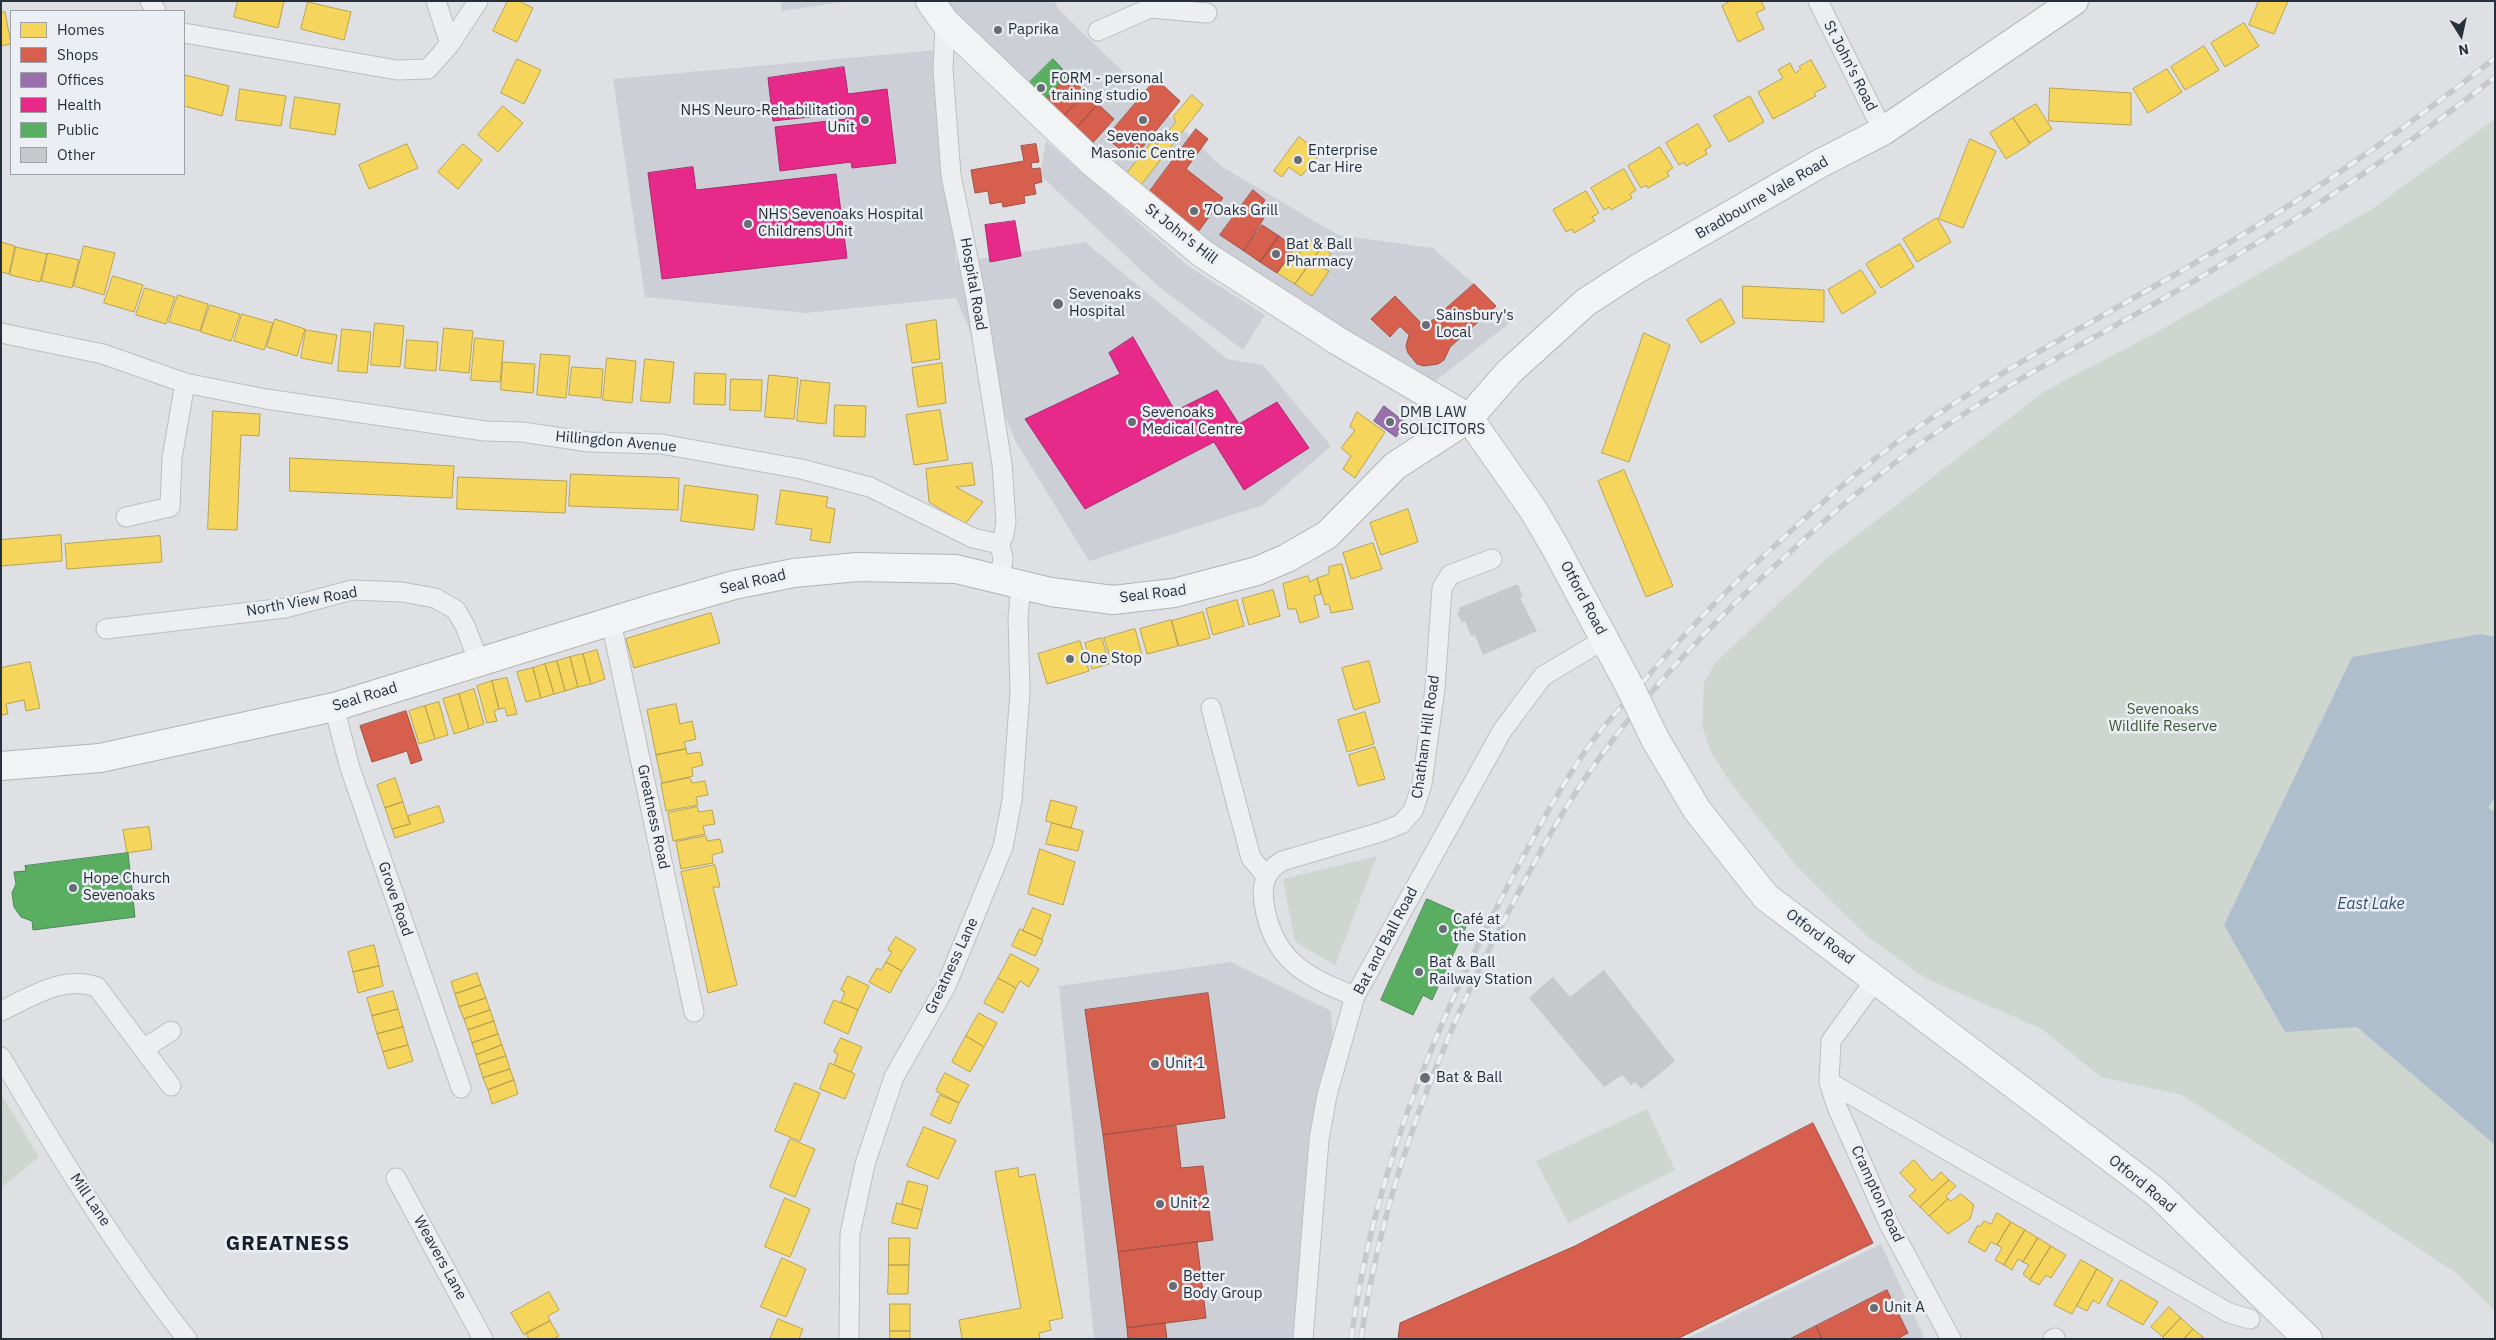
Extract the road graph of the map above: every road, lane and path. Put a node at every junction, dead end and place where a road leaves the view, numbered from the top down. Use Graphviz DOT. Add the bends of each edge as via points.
graph roads {
  1 [pos="436,1"];
  2 [pos="478,1"];
  3 [pos="1818,1"];
  4 [pos="2074,1"];
  5 [pos="937,12"];
  6 [pos="1207,13"];
  7 [pos="1098,31"];
  8 [pos="185,33"];
  9 [pos="450,44"];
  10 [pos="1883,131"];
  11 [pos="1,333"];
  12 [pos="185,383"];
  13 [pos="1469,418"];
  14 [pos="126,516"];
  15 [pos="998,545"];
  16 [pos="1492,559"];
  17 [pos="1010,582"];
  18 [pos="611,622"];
  19 [pos="115,635"];
  20 [pos="1605,639"];
  21 [pos="479,662"];
  22 [pos="334,707"];
  23 [pos="1211,708"];
  24 [pos="1,766"];
  25 [pos="1266,876"];
  26 [pos="1876,979"];
  27 [pos="1356,996"];
  28 [pos="1,1011"];
  29 [pos="694,1012"];
  30 [pos="171,1031"];
  31 [pos="144,1048"];
  32 [pos="1,1057"];
  33 [pos="1829,1082"];
  34 [pos="172,1086"];
  35 [pos="461,1088"];
  36 [pos="396,1178"];
  37 [pos="2250,1319"];
  38 [pos="187,1339"];
  39 [pos="483,1339"];
  40 [pos="849,1339"];
  41 [pos="1303,1339"];
  42 [pos="1951,1339"];
  43 [pos="2308,1339"];
  1 -- 9 [label="street"];
  2 -- 9 [label="street"];
  3 -- 10 [label="street, St John's Road"];
  4 -- 10 [label="main road, Bradbourne Vale Road"];
  5 -- 13 [label="main road, St John's Hill" via="1092,162 1203,254 1338,341"];
  5 -- 15 [label="street, Hospital Road" via="951,175 975,293 1004,482 1005,529"];
  6 -- 7 [label="street" via="1150,8"];
  8 -- 9 [label="street" via="397,70 428,69"];
  10 -- 13 [label="main road, Bradbourne Vale Road" via="1637,269 1586,302 1509,372"];
  11 -- 12 [label="street, Hillingdon Avenue" via="103,354"];
  12 -- 14 [label="street" via="172,458 170,507"];
  12 -- 15 [label="street, Hillingdon Avenue" via="386,418 589,442 661,444 801,469 870,487 972,537"];
  13 -- 17 [label="main road, Seal Road" via="1395,466 1327,535 1257,571 1197,588 1124,600 1077,597"];
  13 -- 20 [label="main road, Otford Road" via="1538,518"];
  15 -- 17 [label="street"];
  16 -- 25 [label="street, Chatham Hill Road" via="1449,576 1442,588 1435,688 1422,784 1411,815 1394,828 1282,861"];
  17 -- 18 [label="main road, Seal Road" via="956,569 884,566 823,569 734,585"];
  17 -- 40 [label="street, Greatness Lane" via="1018,618 1019,702 1012,800 1003,847 946,986 894,1077 865,1164 850,1234"];
  18 -- 21 [label="main road, Seal Road"];
  18 -- 29 [label="street, Greatness Road"];
  19 -- 21 [label="street, North View Road" via="285,608 352,590 402,592 435,598 456,610"];
  20 -- 26 [label="main road, Otford Road, bridge" via="1655,739 1697,810 1766,897"];
  20 -- 27 [label="street, Bat and Ball Road" via="1543,676 1502,731"];
  21 -- 22 [label="main road, Seal Road"];
  22 -- 24 [label="main road, Seal Road" via="100,758"];
  22 -- 35 [label="street, Grove Road" via="350,768"];
  23 -- 25 [label="street" via="1251,858"];
  25 -- 27 [label="street" via="1262,892 1265,914 1279,949 1308,975"];
  26 -- 33 [label="street, Crampton Road" via="1831,1041"];
  26 -- 43 [label="main road, Otford Road" via="2156,1192"];
  27 -- 41 [label="street, Bat and Ball Road" via="1319,1140"];
  28 -- 31 [label="street" via="68,982 86,983 103,993"];
  30 -- 31 [label="street"];
  31 -- 34 [label="street"];
  32 -- 38 [label="street, Mill Lane" via="61,1158 162,1308"];
  33 -- 37 [label="street" via="2229,1313"];
  33 -- 42 [label="street, Crampton Road" via="1837,1108 1889,1224"];
  36 -- 39 [label="street, Weavers Lane"];
}
